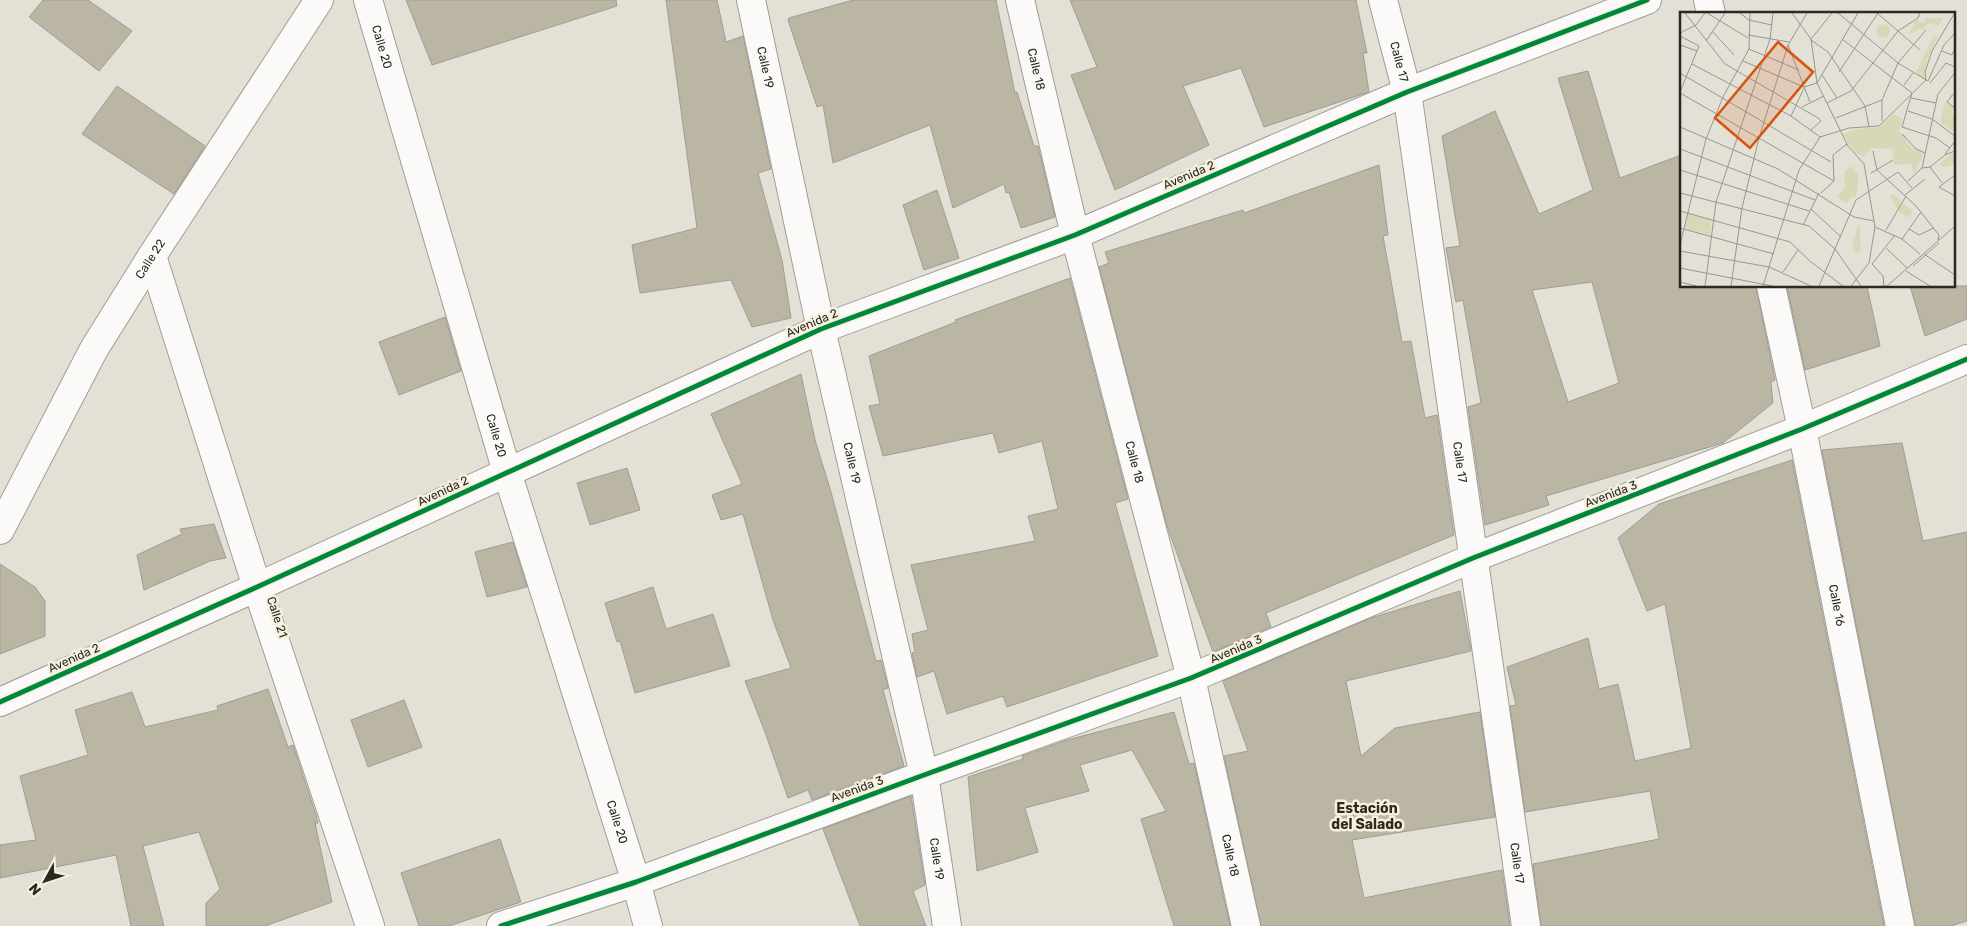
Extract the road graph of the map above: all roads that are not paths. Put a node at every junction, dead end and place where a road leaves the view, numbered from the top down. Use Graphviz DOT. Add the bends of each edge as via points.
graph roads {
  1 [pos="319,0"];
  2 [pos="368,0"];
  3 [pos="751,0"];
  4 [pos="1020,0"];
  5 [pos="1383,0"];
  6 [pos="1647,0"];
  7 [pos="1407,92"];
  8 [pos="1075,235"];
  9 [pos="152,256"];
  10 [pos="1771,288"];
  11 [pos="821,329"];
  12 [pos="1967,360"];
  13 [pos="1802,429"];
  14 [pos="507,472"];
  15 [pos="0,530"];
  16 [pos="1473,558"];
  17 [pos="257,587"];
  18 [pos="1191,678"];
  19 [pos="0,702"];
  20 [pos="924,775"];
  21 [pos="636,882"];
  22 [pos="370,926"];
  23 [pos="501,926"];
  24 [pos="648,926"];
  25 [pos="948,926"];
  26 [pos="1246,926"];
  27 [pos="1526,926"];
  28 [pos="1900,926"];
  1 -- 9 [label="street, Calle 22"];
  2 -- 14 [label="street, Calle 20"];
  3 -- 11 [label="street, Calle 19"];
  4 -- 8 [label="street, Calle 18"];
  5 -- 7 [label="street, Calle 17"];
  6 -- 7 [label="street, Avenida 2"];
  7 -- 8 [label="street, Avenida 2"];
  7 -- 16 [label="street, Calle 17"];
  8 -- 11 [label="street, Avenida 2"];
  8 -- 18 [label="street, Calle 18"];
  9 -- 15 [label="street, Calle 22" via="94,349"];
  9 -- 17 [label="street, Calle 21"];
  10 -- 13 [label="street, Calle 16"];
  11 -- 14 [label="street, Avenida 2"];
  11 -- 20 [label="street, Calle 19"];
  12 -- 13 [label="street, Avenida 3"];
  13 -- 16 [label="street, Avenida 3"];
  13 -- 28 [label="street, Calle 16"];
  14 -- 17 [label="street, Avenida 2"];
  14 -- 21 [label="street, Calle 20"];
  16 -- 18 [label="street, Avenida 3"];
  16 -- 27 [label="street, Calle 17"];
  17 -- 19 [label="street, Avenida 2"];
  17 -- 22 [label="street, Calle 21"];
  18 -- 20 [label="street, Avenida 3"];
  18 -- 26 [label="street, Calle 18"];
  20 -- 21 [label="street, Avenida 3"];
  20 -- 25 [label="street, Calle 19"];
  21 -- 23 [label="street, Avenida 3"];
  21 -- 24 [label="street, Calle 20"];
}
